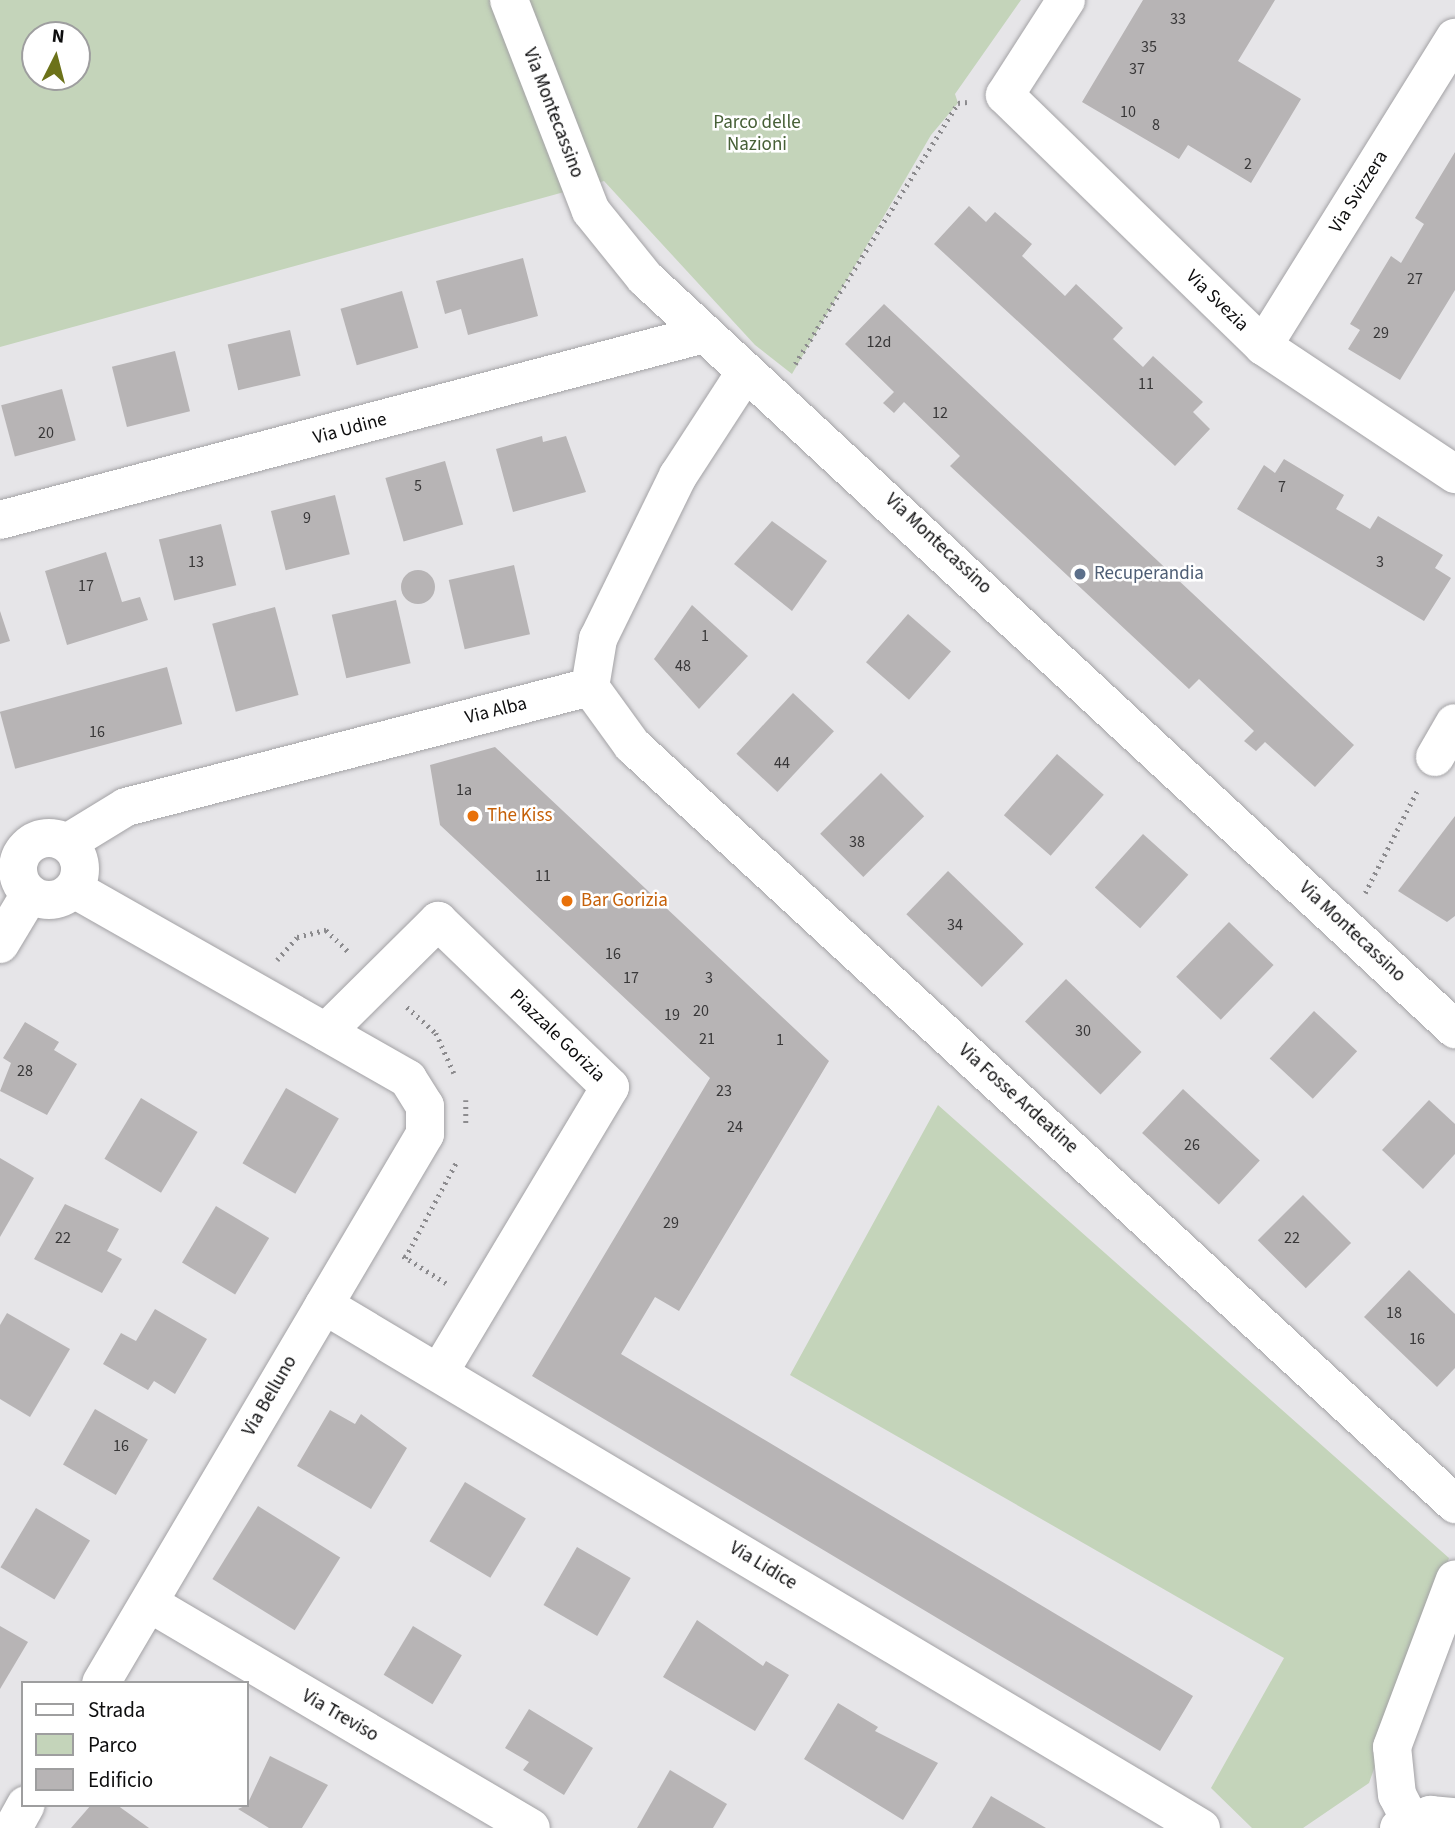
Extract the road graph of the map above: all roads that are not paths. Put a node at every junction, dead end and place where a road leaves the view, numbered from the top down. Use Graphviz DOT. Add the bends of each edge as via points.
graph roads {
  1 [pos="509,0"];
  2 [pos="1066,0"];
  3 [pos="1455,38"];
  4 [pos="700,335"];
  5 [pos="1263,346"];
  6 [pos="745,373"];
  7 [pos="1455,474"];
  8 [pos="0,520"];
  9 [pos="590,687"];
  10 [pos="1455,723"];
  11 [pos="1434,757"];
  12 [pos="67,843"];
  13 [pos="10,852"];
  14 [pos="74,889"];
  15 [pos="30,894"];
  16 [pos="0,944"];
  17 [pos="1455,1029"];
  18 [pos="326,1032"];
  19 [pos="324,1306"];
  20 [pos="439,1373"];
  21 [pos="1455,1504"];
  22 [pos="1455,1579"];
  23 [pos="149,1603"];
  24 [pos="102,1681"];
  25 [pos="25,1807"];
  26 [pos="1455,1817"];
  27 [pos="1405,1824"];
  28 [pos="13,1828"];
  29 [pos="531,1828"];
  30 [pos="1201,1828"];
  1 -- 4 [label="street, Via Montecassino" via="591,211"];
  2 -- 5 [label="street, Via Svezia" via="1005,95"];
  3 -- 5 [label="street, Via Svizzera"];
  4 -- 6 [label="street, Via Montecassino"];
  4 -- 8 [label="street, Via Udine"];
  5 -- 7 [label="street, Via Svezia"];
  6 -- 9 [label="street" via="678,476 598,639"];
  6 -- 17 [label="street, Via Montecassino"];
  9 -- 12 [label="street, Via Alba" via="126,807"];
  9 -- 21 [label="street, Via Fosse Ardeatine" via="632,745"];
  10 -- 11 [label="street"];
  12 -- 13 [label="street" via="46,837"];
  12 -- 14 [label="street" via="80,860"];
  13 -- 15 [label="street"];
  14 -- 15 [label="street" via="58,900"];
  14 -- 18 [label="street"];
  15 -- 16 [label="street"];
  18 -- 19 [label="street, Via Belluno" via="408,1079 425,1106 425,1134"];
  18 -- 20 [label="street, Piazzale Gorizia" via="438,921 610,1087"];
  19 -- 20 [label="street, Via Lidice"];
  19 -- 23 [label="street, Via Belluno"];
  20 -- 30 [label="street, Via Lidice"];
  22 -- 27 [label="street" via="1392,1747"];
  23 -- 24 [label="street, Via Belluno"];
  23 -- 29 [label="street, Via Treviso"];
  25 -- 28 [label="street"];
  26 -- 27 [label="street"];
}
